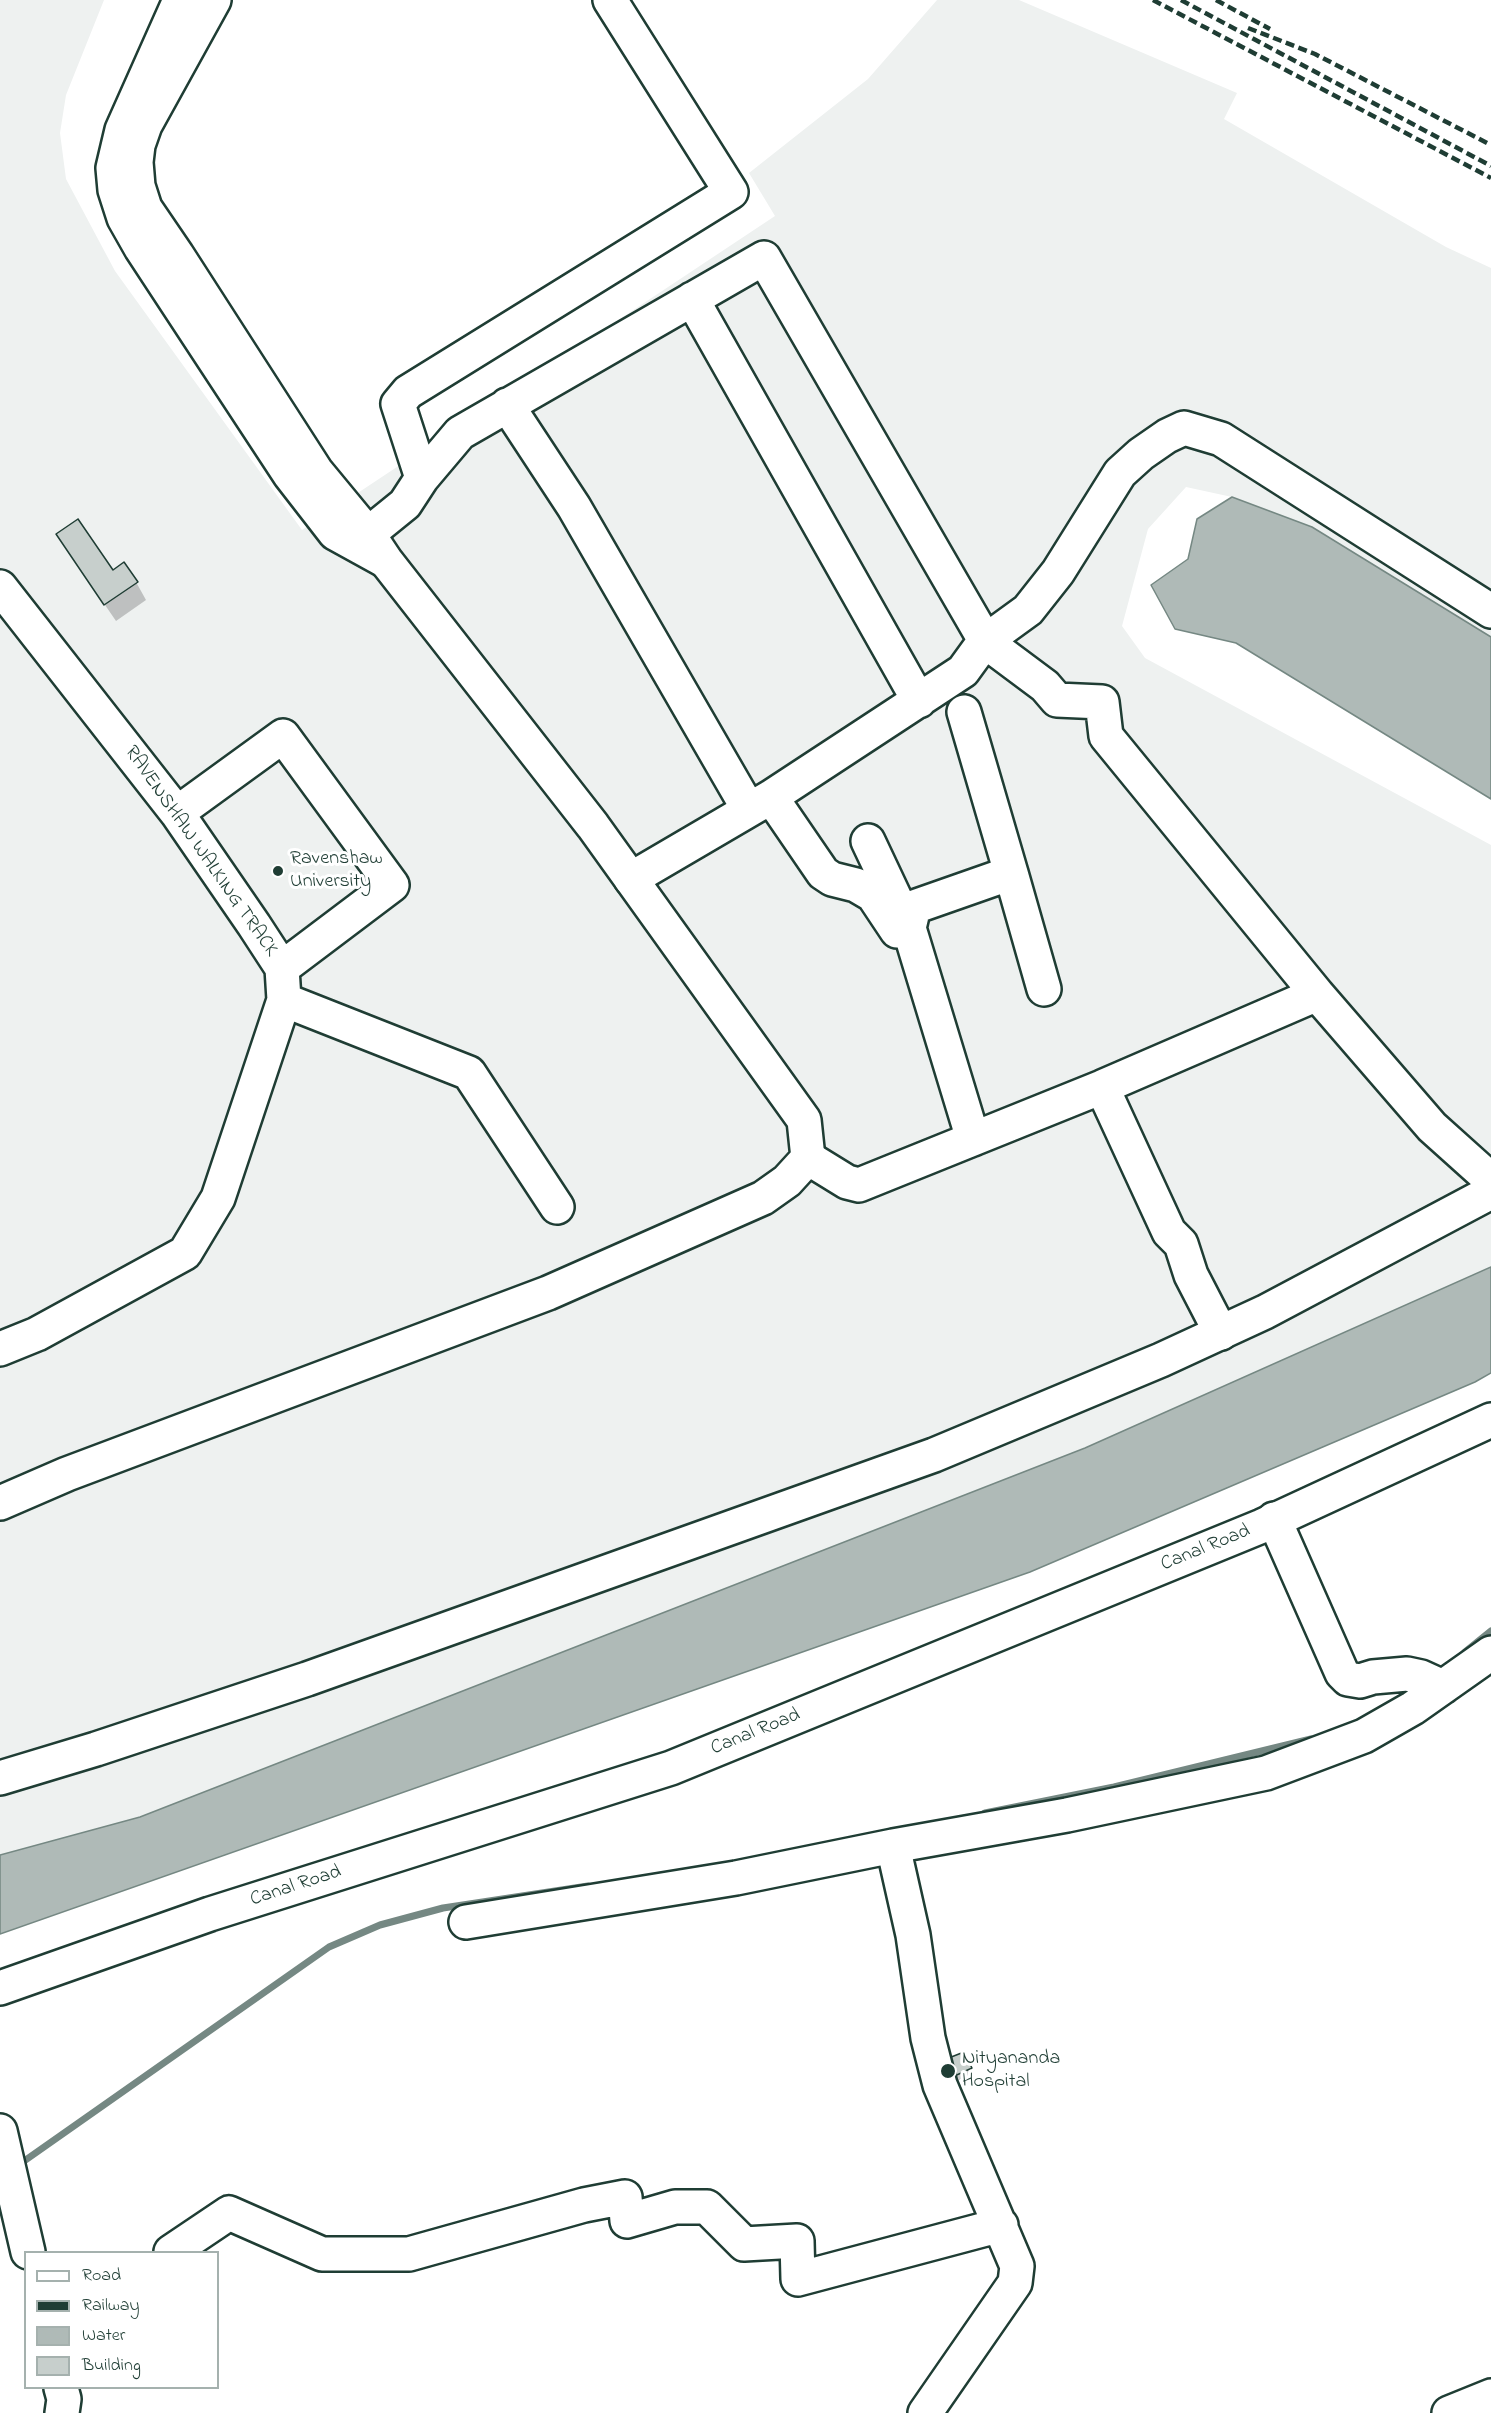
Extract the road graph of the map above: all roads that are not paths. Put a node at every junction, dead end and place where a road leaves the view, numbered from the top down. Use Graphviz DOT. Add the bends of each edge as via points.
graph roads {
  1 [pos="180,0"];
  2 [pos="214,0"];
  3 [pos="610,0"];
  4 [pos="692,299"];
  5 [pos="507,405"];
  6 [pos="422,478"];
  7 [pos="368,534"];
  8 [pos="386,561"];
  9 [pos="0,587"];
  10 [pos="1491,611"];
  11 [pos="986,642"];
  12 [pos="919,701"];
  13 [pos="964,712"];
  14 [pos="760,803"];
  15 [pos="177,813"];
  16 [pos="868,841"];
  17 [pos="1011,873"];
  18 [pos="631,879"];
  19 [pos="909,928"];
  20 [pos="282,968"];
  21 [pos="1044,989"];
  22 [pos="1317,994"];
  23 [pos="284,1000"];
  24 [pos="1102,1087"];
  25 [pos="973,1139"];
  26 [pos="808,1158"];
  27 [pos="1491,1180"];
  28 [pos="1491,1192"];
  29 [pos="557,1207"];
  30 [pos="1221,1333"];
  31 [pos="0,1349"];
  32 [pos="1491,1420"];
  33 [pos="0,1503"];
  34 [pos="1274,1519"];
  35 [pos="1491,1653"];
  36 [pos="1443,1688"];
  37 [pos="0,1778"];
  38 [pos="893,1846"];
  39 [pos="466,1922"];
  40 [pos="0,1988"];
  41 [pos="4,2150"];
  42 [pos="1001,2225"];
  43 [pos="28,2251"];
  44 [pos="174,2251"];
  45 [pos="1491,2396"];
  46 [pos="929,2411"];
  47 [pos="1449,2413"];
  1 -- 8 [label="street" via="122,130 113,168 124,218 297,483 335,533"];
  2 -- 7 [label="street" via="145,125 138,145 138,186 144,208 316,471"];
  3 -- 6 [label="street" via="731,192 408,392 398,404"];
  4 -- 5 [label="street"];
  4 -- 11 [label="street" via="764,258"];
  4 -- 12 [label="street"];
  5 -- 6 [label="street" via="460,433"];
  5 -- 14 [label="street"];
  6 -- 7 [label="street" via="405,504"];
  7 -- 8 [label="street"];
  8 -- 18 [label="street"];
  9 -- 15 [label="street, RAVENSHAW WALKING TRACK"];
  10 -- 11 [label="street" via="1221,439 1184,428 1141,454 1120,473 1059,572 1028,610"];
  11 -- 12 [label="street" via="963,671"];
  11 -- 22 [label="street" via="1045,686 1057,700 1102,702 1106,736"];
  12 -- 14 [label="street"];
  13 -- 17 [label="street"];
  14 -- 18 [label="street"];
  14 -- 19 [label="street" via="824,873 873,895 897,931"];
  15 -- 20 [label="street, RAVENSHAW WALKING TRACK"];
  15 -- 20 [label="street" via="283,736 392,885"];
  16 -- 19 [label="street"];
  17 -- 19 [label="street" via="914,907"];
  17 -- 21 [label="street"];
  18 -- 26 [label="street" via="804,1120"];
  19 -- 25 [label="street"];
  20 -- 23 [label="street, RAVENSHAW WALKING TRACK"];
  22 -- 24 [label="street"];
  22 -- 27 [label="street" via="1432,1127"];
  23 -- 29 [label="street" via="469,1073"];
  23 -- 31 [label="street, RAVENSHAW WALKING TRACK" via="218,1198 185,1253 37,1334"];
  24 -- 25 [label="street"];
  24 -- 30 [label="street"];
  25 -- 26 [label="street" via="859,1185"];
  26 -- 33 [label="street" via="787,1181 763,1198 548,1293"];
  28 -- 30 [label="street"];
  30 -- 37 [label="street" via="923,1459 307,1679"];
  32 -- 34 [label="street, Canal Road"];
  34 -- 36 [label="street" via="1342,1673 1360,1681 1407,1674"];
  34 -- 40 [label="street, Canal Road" via="671,1768 210,1914"];
  35 -- 36 [label="street"];
  36 -- 38 [label="street" via="1364,1737 1266,1773"];
  38 -- 39 [label="street" via="736,1878"];
  38 -- 42 [label="street" via="940,2085"];
  41 -- 43 [label="street"];
  42 -- 44 [label="street" via="798,2278 797,2241 744,2244 707,2207 675,2207 627,2221 625,2197 409,2254 322,2254 229,2213"];
  42 -- 46 [label="street" via="1017,2266 1015,2283"];
  45 -- 47 [label="street"];
}
